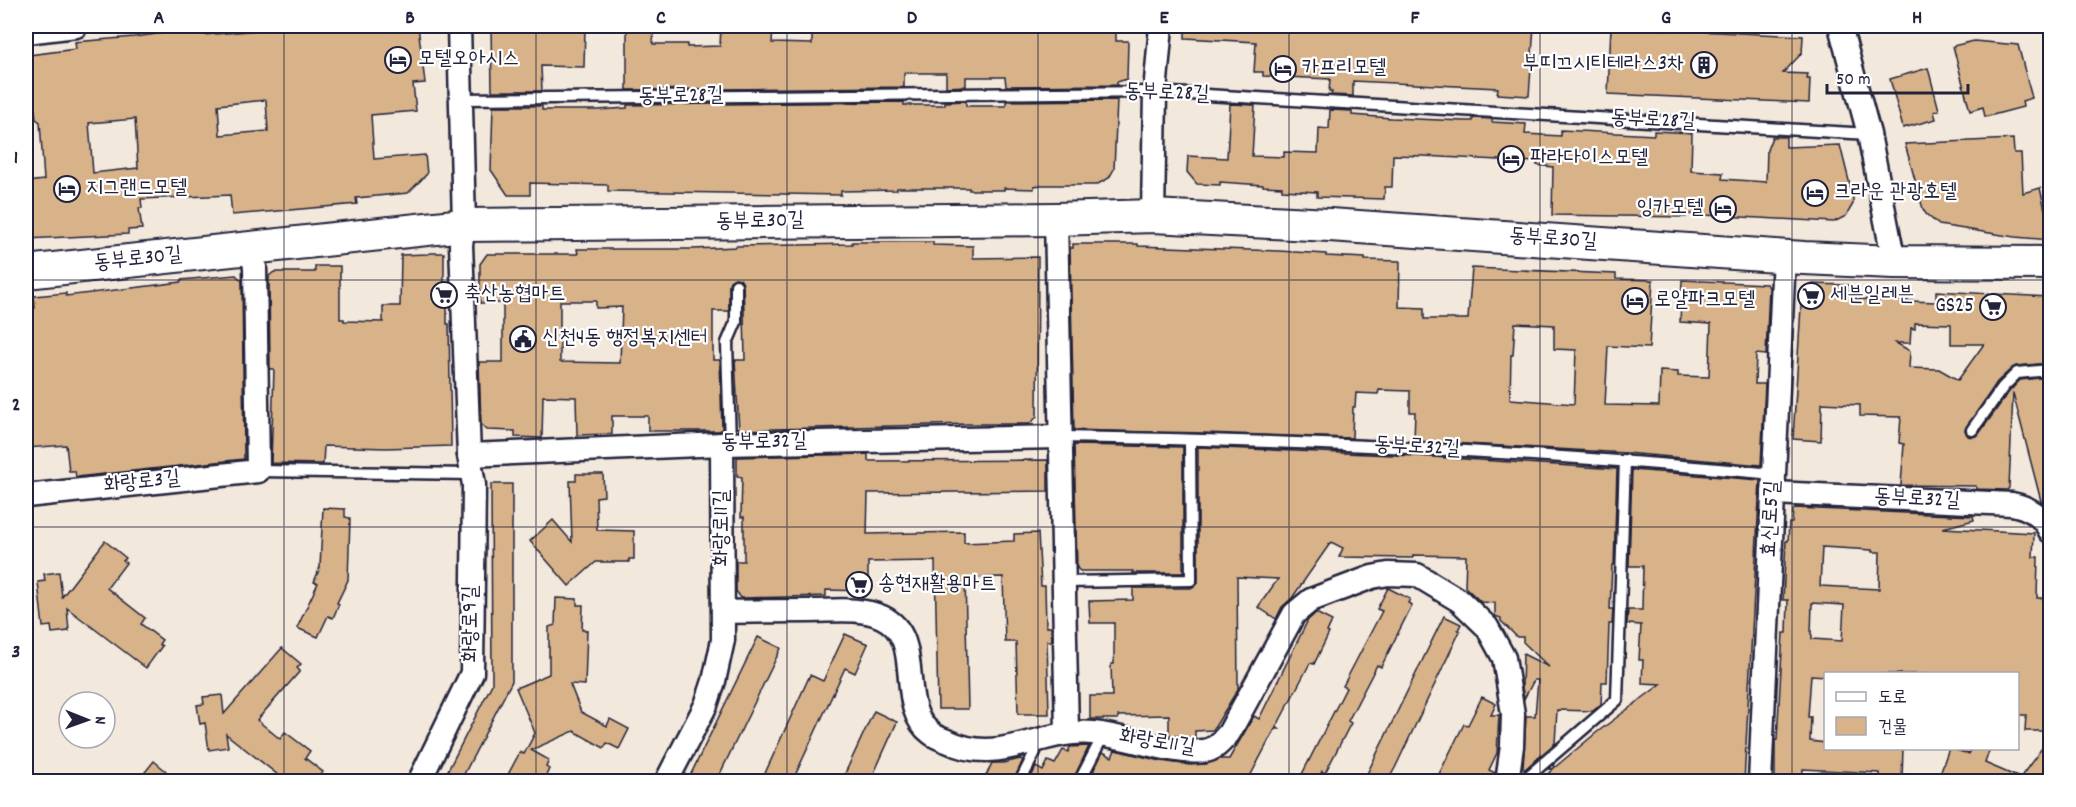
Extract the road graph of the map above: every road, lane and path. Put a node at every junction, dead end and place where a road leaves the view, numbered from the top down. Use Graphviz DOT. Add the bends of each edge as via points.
graph roads {
  1 [pos="76,26"];
  2 [pos="459,26"];
  3 [pos="1161,26"];
  4 [pos="1840,26"];
  5 [pos="26,32"];
  6 [pos="1155,92"];
  7 [pos="461,99"];
  8 [pos="1869,134"];
  9 [pos="1153,216"];
  10 [pos="1056,219"];
  11 [pos="464,225"];
  12 [pos="251,248"];
  13 [pos="1784,256"];
  14 [pos="1894,262"];
  15 [pos="2050,263"];
  16 [pos="26,272"];
  17 [pos="736,285"];
  18 [pos="2050,370"];
  19 [pos="1972,430"];
  20 [pos="1060,437"];
  21 [pos="1190,440"];
  22 [pos="726,444"];
  23 [pos="1625,460"];
  24 [pos="471,464"];
  25 [pos="258,471"];
  26 [pos="1774,483"];
  27 [pos="26,496"];
  28 [pos="2050,531"];
  29 [pos="1064,582"];
  30 [pos="724,612"];
  31 [pos="1067,732"];
  32 [pos="1104,734"];
  33 [pos="1035,741"];
  34 [pos="419,782"];
  35 [pos="666,782"];
  36 [pos="1020,782"];
  37 [pos="1079,782"];
  38 [pos="1506,782"];
  39 [pos="1518,782"];
  40 [pos="1760,782"];
  1 -- 5 [label="street"];
  2 -- 7 [label="street"];
  3 -- 6 [label="street"];
  4 -- 8 [label="street"];
  6 -- 7 [label="lane, 동부로28길"];
  6 -- 8 [label="lane, 동부로28길"];
  6 -- 9 [label="street"];
  7 -- 11 [label="street"];
  8 -- 14 [label="street"];
  9 -- 10 [label="main road, 동부로30길"];
  9 -- 13 [label="main road, 동부로30길"];
  10 -- 11 [label="main road, 동부로30길"];
  10 -- 20 [label="street"];
  11 -- 12 [label="main road, 동부로30길"];
  11 -- 24 [label="street" via="461,245"];
  12 -- 16 [label="main road, 동부로30길"];
  12 -- 25 [label="street" via="255,267"];
  13 -- 14 [label="main road, 동부로30길"];
  13 -- 26 [label="street, 효신로5길"];
  14 -- 15 [label="main road, 동부로30길"];
  17 -- 22 [label="lane" via="736,322 727,343"];
  18 -- 19 [label="lane" via="2018,373"];
  20 -- 21 [label="lane, 동부로32길"];
  20 -- 22 [label="street, 동부로32길"];
  20 -- 29 [label="street"];
  21 -- 23 [label="lane, 동부로32길" via="1411,447"];
  21 -- 29 [label="lane" via="1191,580"];
  22 -- 24 [label="street, 동부로32길"];
  22 -- 30 [label="street, 화랑로11길"];
  23 -- 26 [label="lane, 동부로32길"];
  23 -- 39 [label="lane" via="1617,700"];
  24 -- 25 [label="lane"];
  24 -- 34 [label="street, 화랑로9길" via="472,672"];
  25 -- 27 [label="street, 화랑로3길"];
  26 -- 28 [label="street, 동부로32길" via="2012,504 2027,507"];
  26 -- 40 [label="street, 효신로5길"];
  29 -- 31 [label="street"];
  30 -- 33 [label="street, 화랑로11길" via="836,611 879,616 896,627 904,642 914,704 930,733 988,752"];
  30 -- 35 [label="street, 화랑로11길" via="723,640 706,705"];
  31 -- 32 [label="street, 화랑로11길"];
  31 -- 33 [label="street, 화랑로11길"];
  32 -- 37 [label="lane"];
  32 -- 38 [label="street, 화랑로11길" via="1187,752 1207,751 1229,733 1294,614 1302,607 1372,577 1418,575 1460,601 1486,627 1504,658 1513,714"];
  33 -- 36 [label="lane" via="1035,752"];
}
